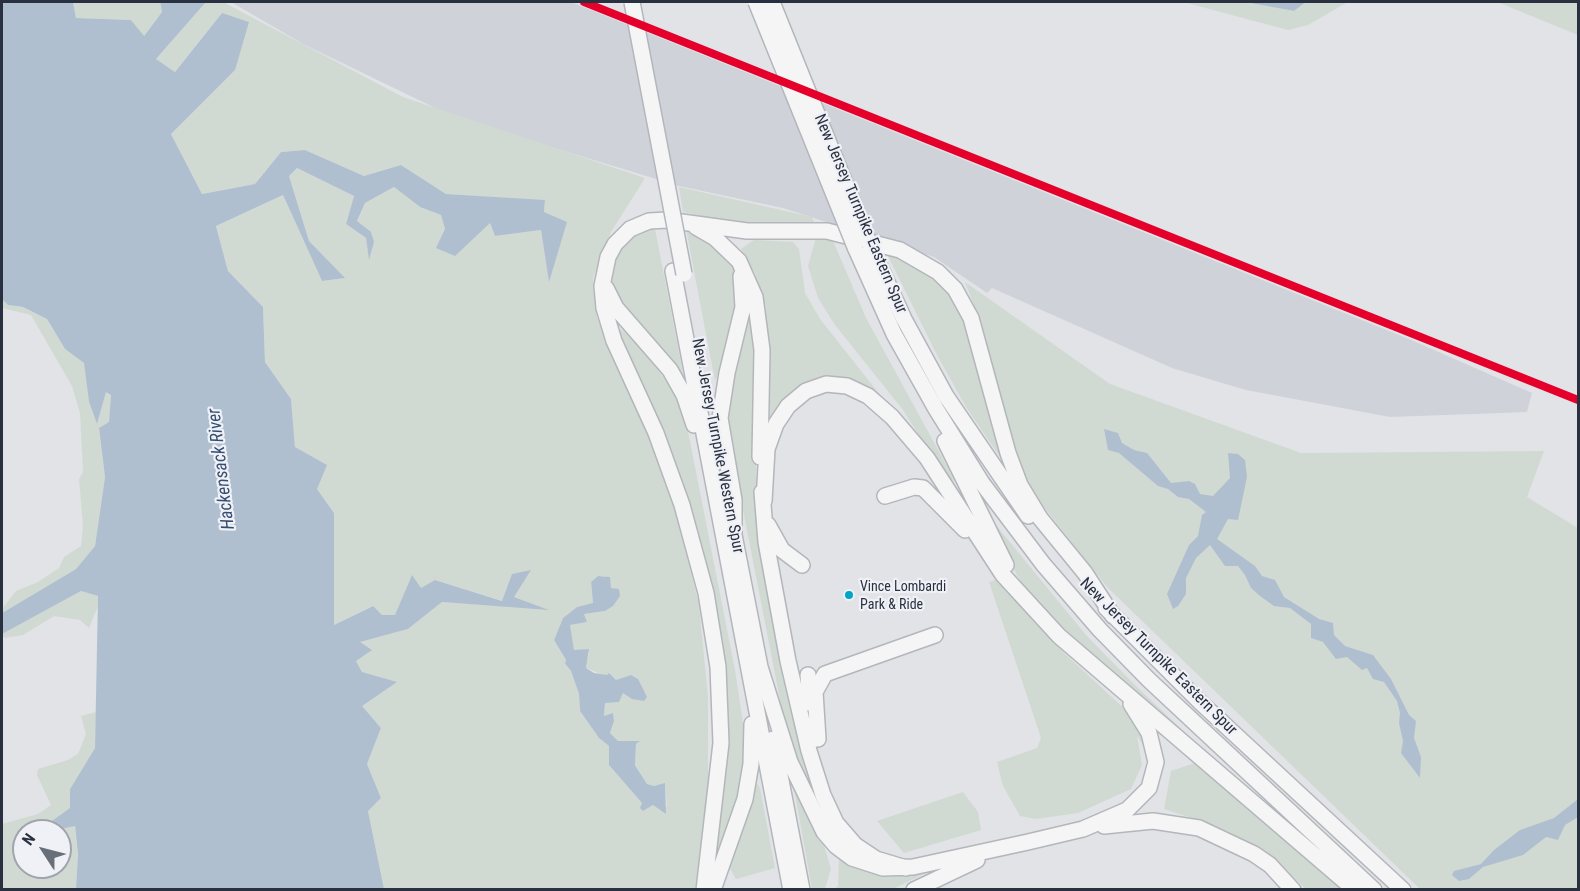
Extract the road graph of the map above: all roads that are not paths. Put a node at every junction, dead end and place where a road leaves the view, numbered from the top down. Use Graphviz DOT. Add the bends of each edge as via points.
graph roads {
  1 [pos="622,2"];
  2 [pos="632,2"];
  3 [pos="756,2"];
  4 [pos="772,2"];
  5 [pos="680,221"];
  6 [pos="862,246"];
  7 [pos="730,252"];
  8 [pos="679,272"];
  9 [pos="604,279"];
  10 [pos="911,364"];
  11 [pos="885,496"];
  12 [pos="717,498"];
  13 [pos="764,501"];
  14 [pos="765,517"];
  15 [pos="734,536"];
  16 [pos="995,564"];
  17 [pos="802,565"];
  18 [pos="1113,616"];
  19 [pos="1043,620"];
  20 [pos="742,634"];
  21 [pos="935,634"];
  22 [pos="760,667"];
  23 [pos="1096,670"];
  24 [pos="808,675"];
  25 [pos="818,739"];
  26 [pos="780,804"];
  27 [pos="828,806"];
  28 [pos="1083,829"];
  29 [pos="1028,842"];
  30 [pos="906,868"];
  31 [pos="704,890"];
  32 [pos="712,890"];
  33 [pos="791,890"];
  34 [pos="802,890"];
  35 [pos="914,890"];
  36 [pos="1293,890"];
  37 [pos="1355,890"];
  38 [pos="1374,890"];
  39 [pos="1403,890"];
  1 -- 8 [label="highway, New Jersey Turnpike Western Spur"];
  2 -- 8 [label="highway, New Jersey Turnpike Western Spur, bridge"];
  3 -- 6 [label="highway, New Jersey Turnpike Eastern Spur, bridge"];
  4 -- 6 [label="highway, New Jersey Turnpike Eastern Spur, bridge"];
  5 -- 7 [label="highway" via="710,234"];
  5 -- 9 [label="highway" via="649,221 625,233 608,257"];
  5 -- 18 [label="highway" via="747,231 811,229 840,233 900,250 944,277 959,295 975,328 1020,485"];
  6 -- 10 [label="highway, New Jersey Turnpike Eastern Spur"];
  6 -- 18 [label="highway, New Jersey Turnpike Eastern Spur" via="974,440 1032,522"];
  7 -- 13 [label="highway" via="750,282 760,326 760,472"];
  7 -- 15 [label="highway" via="744,294 721,410 734,500"];
  8 -- 12 [label="highway, New Jersey Turnpike Western Spur"];
  8 -- 15 [label="highway, New Jersey Turnpike Western Spur"];
  9 -- 12 [label="highway" via="612,303 680,386"];
  9 -- 31 [label="highway" via="603,301 610,332 662,448 687,521 716,650 721,743"];
  10 -- 19 [label="highway" via="939,432 999,551"];
  10 -- 38 [label="highway, New Jersey Turnpike Eastern Spur" via="982,483 1077,604 1160,691"];
  11 -- 16 [label="highway" via="914,487 926,489"];
  12 -- 20 [label="highway, New Jersey Turnpike Western Spur"];
  13 -- 14 [label="highway"];
  13 -- 16 [label="highway" via="767,449 784,412 813,388 826,384 847,386 879,404 903,429 927,458"];
  14 -- 17 [label="highway" via="782,550"];
  14 -- 27 [label="highway" via="766,542 792,681 812,762"];
  15 -- 22 [label="highway, New Jersey Turnpike Western Spur"];
  16 -- 19 [label="highway"];
  18 -- 39 [label="highway, New Jersey Turnpike Eastern Spur"];
  19 -- 23 [label="highway"];
  20 -- 26 [label="highway, New Jersey Turnpike Western Spur"];
  20 -- 32 [label="highway" via="753,731 750,774 740,817"];
  21 -- 25 [label="highway" via="825,674 815,692"];
  22 -- 26 [label="highway, New Jersey Turnpike Western Spur"];
  22 -- 30 [label="highway" via="790,762 824,832 858,861 883,868"];
  23 -- 28 [label="highway" via="1141,718 1152,740 1156,762 1152,782 1139,800 1120,814"];
  23 -- 37 [label="highway" via="1248,795"];
  24 -- 25 [label="highway" via="807,689"];
  25 -- 27 [label="highway"];
  26 -- 33 [label="highway, New Jersey Turnpike Western Spur"];
  26 -- 34 [label="highway, New Jersey Turnpike Western Spur"];
  27 -- 30 [label="highway" via="841,830 860,849"];
  28 -- 29 [label="highway"];
  28 -- 36 [label="highway" via="1153,821 1199,828 1254,854"];
  29 -- 30 [label="highway"];
  29 -- 35 [label="highway" via="977,860"];
}
